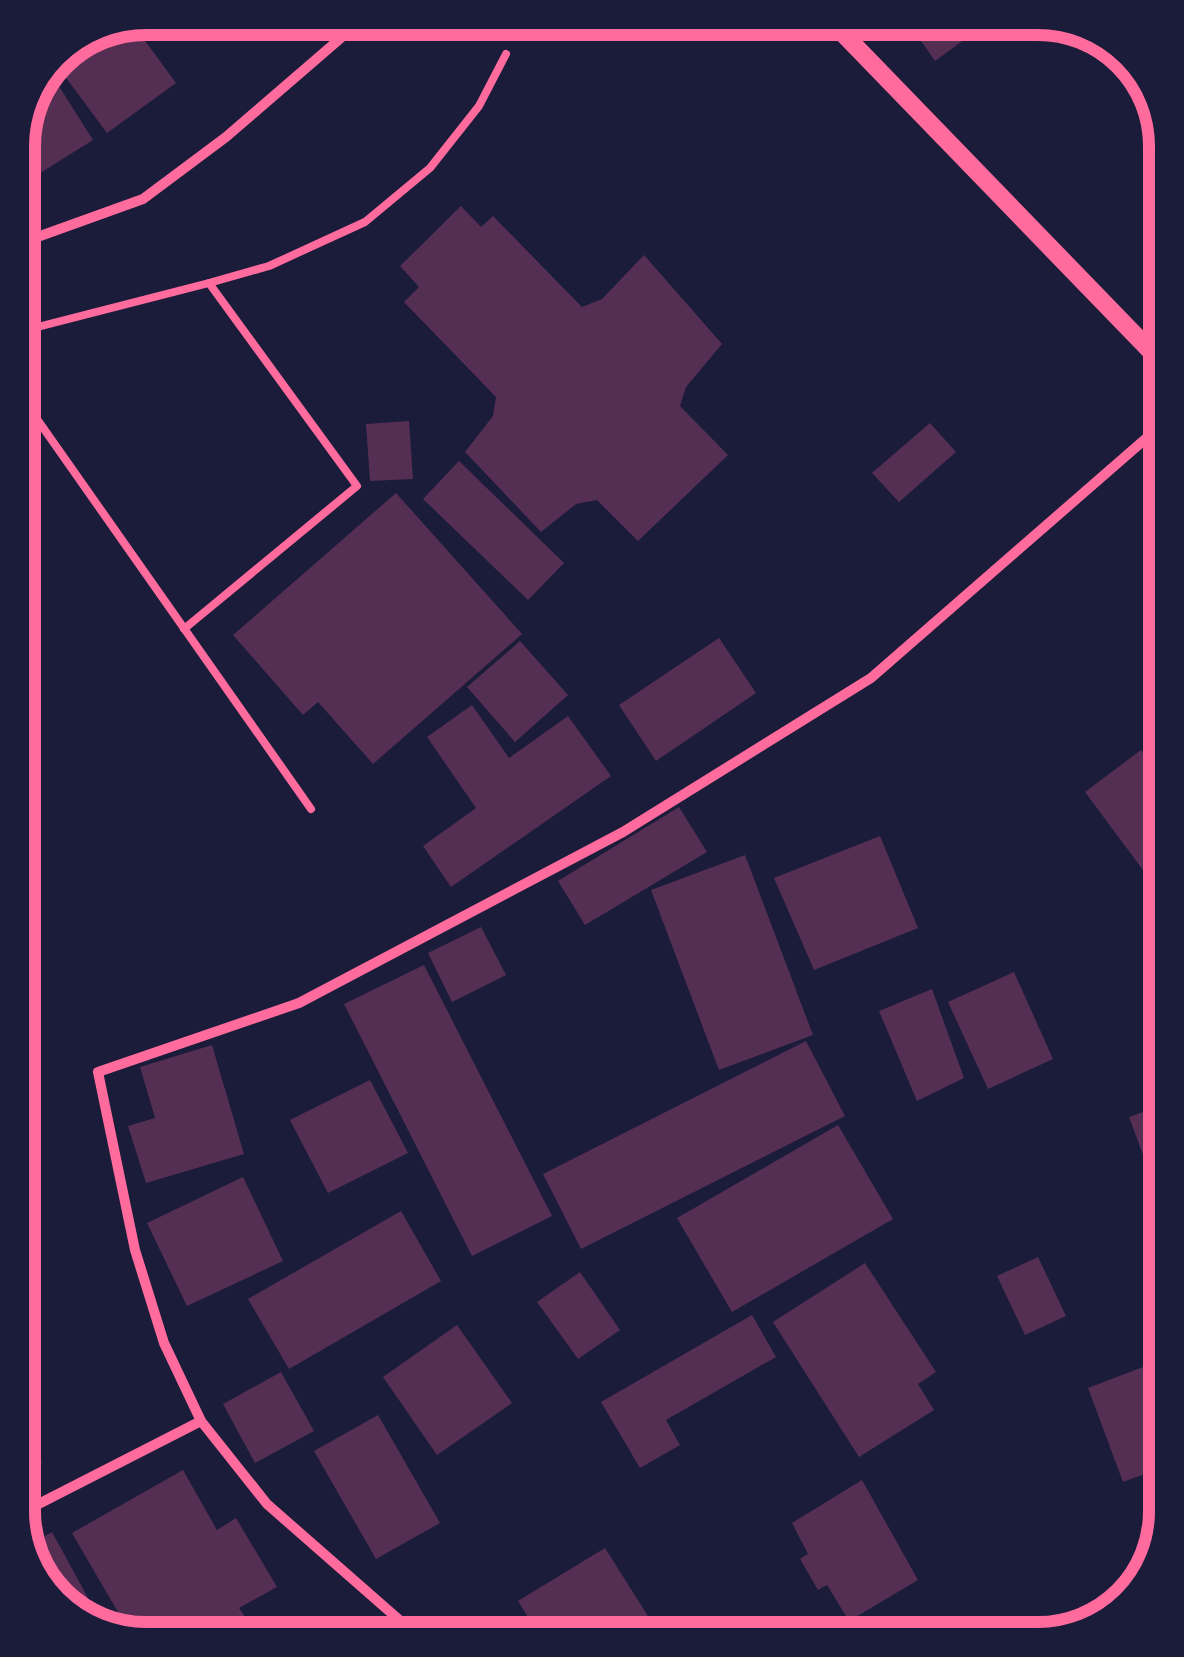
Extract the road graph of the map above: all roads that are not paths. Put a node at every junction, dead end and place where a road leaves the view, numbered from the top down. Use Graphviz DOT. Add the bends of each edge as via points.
graph roads {
  1 [pos="344,35"];
  2 [pos="849,35"];
  3 [pos="506,54"];
  4 [pos="35,238"];
  5 [pos="209,283"];
  6 [pos="35,328"];
  7 [pos="1149,348"];
  8 [pos="35,416"];
  9 [pos="1149,436"];
  10 [pos="184,628"];
  11 [pos="311,809"];
  12 [pos="201,1421"];
  13 [pos="35,1505"];
  14 [pos="402,1622"];
  1 -- 4 [label="street" via="143,200"];
  2 -- 7 [label="street"];
  3 -- 5 [label="lane" via="479,106 430,168 366,222 269,266"];
  5 -- 6 [label="lane"];
  5 -- 10 [label="lane" via="357,486"];
  8 -- 10 [label="lane"];
  9 -- 12 [label="street" via="871,678 622,832 300,1003 98,1072 135,1250 164,1344"];
  10 -- 11 [label="lane"];
  12 -- 13 [label="street"];
  12 -- 14 [label="street" via="267,1504"];
}
